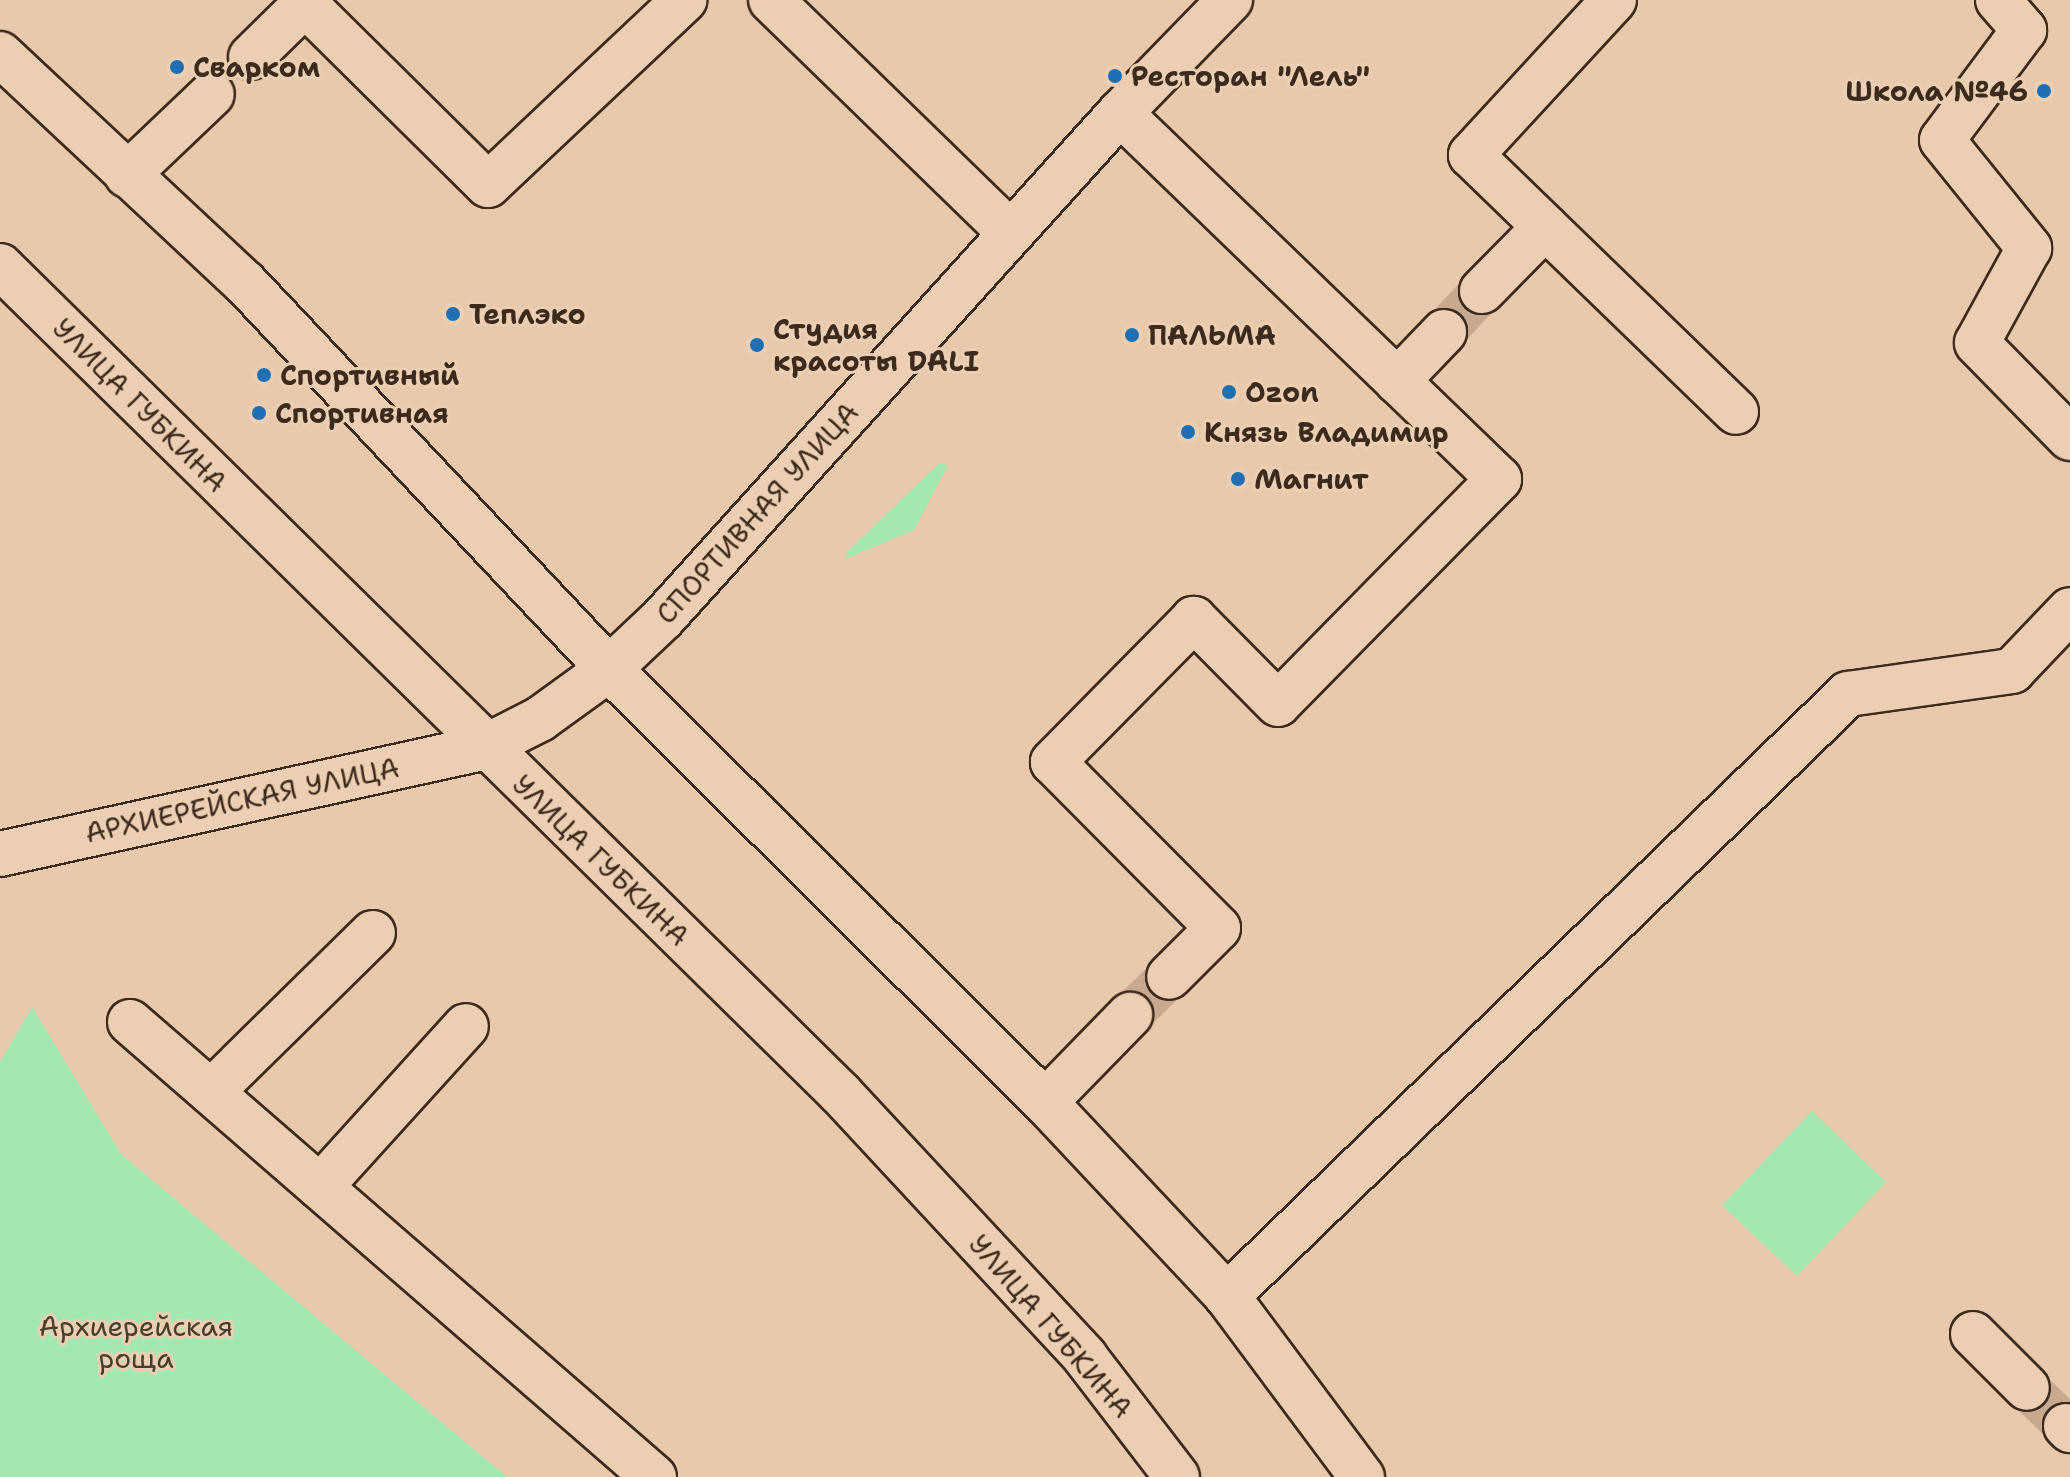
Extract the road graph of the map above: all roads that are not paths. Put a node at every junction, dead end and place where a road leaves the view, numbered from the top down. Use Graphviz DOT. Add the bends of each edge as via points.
graph roads {
  1 [pos="684,0"];
  2 [pos="771,0"];
  3 [pos="1230,0"];
  4 [pos="1614,0"];
  5 [pos="1998,0"];
  6 [pos="303,2"];
  7 [pos="0,54"];
  8 [pos="251,57"];
  9 [pos="212,94"];
  10 [pos="1120,113"];
  11 [pos="127,175"];
  12 [pos="1545,227"];
  13 [pos="1011,233"];
  14 [pos="0,266"];
  15 [pos="1482,291"];
  16 [pos="1444,332"];
  17 [pos="1397,381"];
  18 [pos="1736,412"];
  19 [pos="2070,438"];
  20 [pos="2070,610"];
  21 [pos="609,669"];
  22 [pos="485,747"];
  23 [pos="0,854"];
  24 [pos="373,933"];
  25 [pos="1169,977"];
  26 [pos="1130,1015"];
  27 [pos="130,1022"];
  28 [pos="466,1026"];
  29 [pos="211,1092"];
  30 [pos="1045,1102"];
  31 [pos="320,1187"];
  32 [pos="1227,1296"];
  33 [pos="1973,1334"];
  34 [pos="2027,1388"];
  35 [pos="654,1477"];
  36 [pos="1177,1477"];
  37 [pos="1362,1477"];
  1 -- 6 [label="main road" via="488,185"];
  2 -- 13 [label="main road"];
  3 -- 10 [label="main road, СПОРТИВНАЯ УЛИЦА"];
  4 -- 12 [label="main road" via="1471,155"];
  5 -- 19 [label="main road" via="2024,30 1942,140 2029,248 1977,343"];
  6 -- 8 [label="main road"];
  7 -- 11 [label="main road"];
  9 -- 11 [label="main road"];
  10 -- 13 [label="main road, СПОРТИВНАЯ УЛИЦА"];
  10 -- 17 [label="main road"];
  11 -- 21 [label="main road" via="245,283"];
  12 -- 15 [label="main road"];
  12 -- 18 [label="main road"];
  13 -- 21 [label="main road, СПОРТИВНАЯ УЛИЦА" via="663,618"];
  14 -- 22 [label="main road, УЛИЦА ГУБКИНА"];
  16 -- 17 [label="main road"];
  17 -- 25 [label="main road" via="1499,479 1278,704 1194,619 1053,762 1218,928"];
  20 -- 32 [label="main road" via="2012,671 1848,694"];
  21 -- 22 [label="main road, СПОРТИВНАЯ УЛИЦА" via="540,719"];
  21 -- 30 [label="main road"];
  22 -- 23 [label="main road, АРХИЕРЕЙСКАЯ УЛИЦА"];
  22 -- 36 [label="main road, УЛИЦА ГУБКИНА" via="841,1094 1085,1357"];
  24 -- 29 [label="main road"];
  26 -- 30 [label="main road"];
  27 -- 29 [label="main road"];
  28 -- 31 [label="main road"];
  29 -- 31 [label="main road"];
  30 -- 32 [label="main road"];
  31 -- 35 [label="main road"];
  32 -- 37 [label="main road"];
  33 -- 34 [label="main road"];
}
